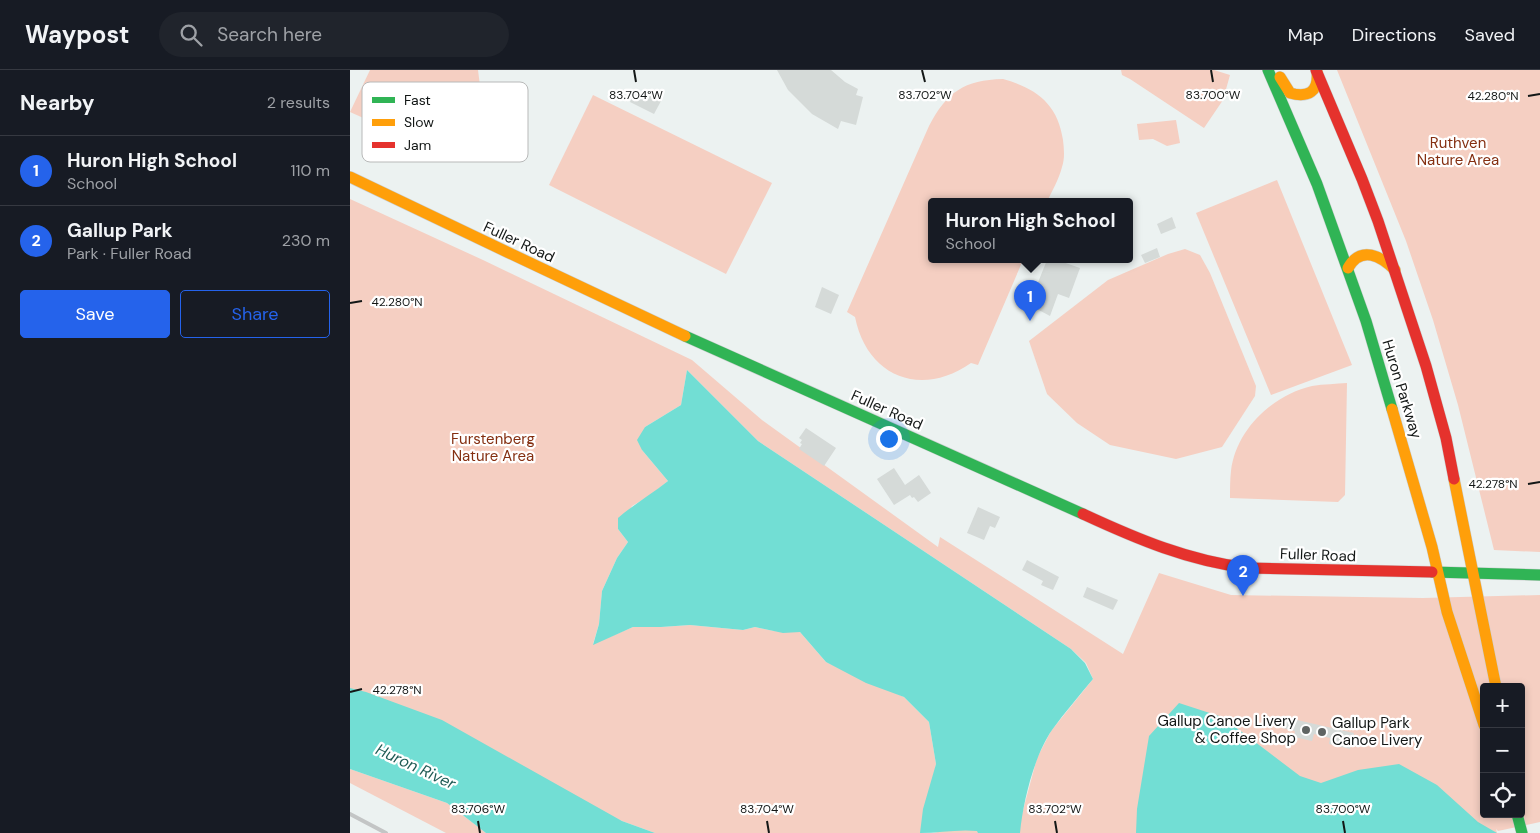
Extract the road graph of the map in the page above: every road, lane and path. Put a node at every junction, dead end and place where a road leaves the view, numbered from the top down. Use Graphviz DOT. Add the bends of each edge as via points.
graph roads {
  1 [pos="1268,70"];
  2 [pos="1277,70"];
  3 [pos="1317,71"];
  4 [pos="350,177"];
  5 [pos="1348,268"];
  6 [pos="1395,270"];
  7 [pos="1438,573"];
  8 [pos="1474,574"];
  9 [pos="1540,575"];
  10 [pos="1495,683"];
  11 [pos="1480,713"];
  12 [pos="1518,818"];
  13 [pos="1522,833"];
  1 -- 5 [label="main road, Huron Parkway"];
  2 -- 3 [label="main road" via="1290,94 1301,96 1316,88"];
  3 -- 6 [label="main road, Huron Parkway"];
  4 -- 7 [label="main road, Fuller Road" via="746,364 1123,533 1173,552 1238,567"];
  5 -- 6 [label="main road" via="1355,258 1372,255 1386,261"];
  5 -- 7 [label="main road, Huron Parkway" via="1388,394"];
  6 -- 8 [label="main road, Huron Parkway" via="1440,414"];
  7 -- 8 [label="main road, Fuller Road"];
  7 -- 11 [label="main road, Huron Parkway" via="1447,612"];
  8 -- 9 [label="main road, Fuller Road"];
  8 -- 10 [label="main road, Huron Parkway"];
  12 -- 13 [label="main road"];
}
